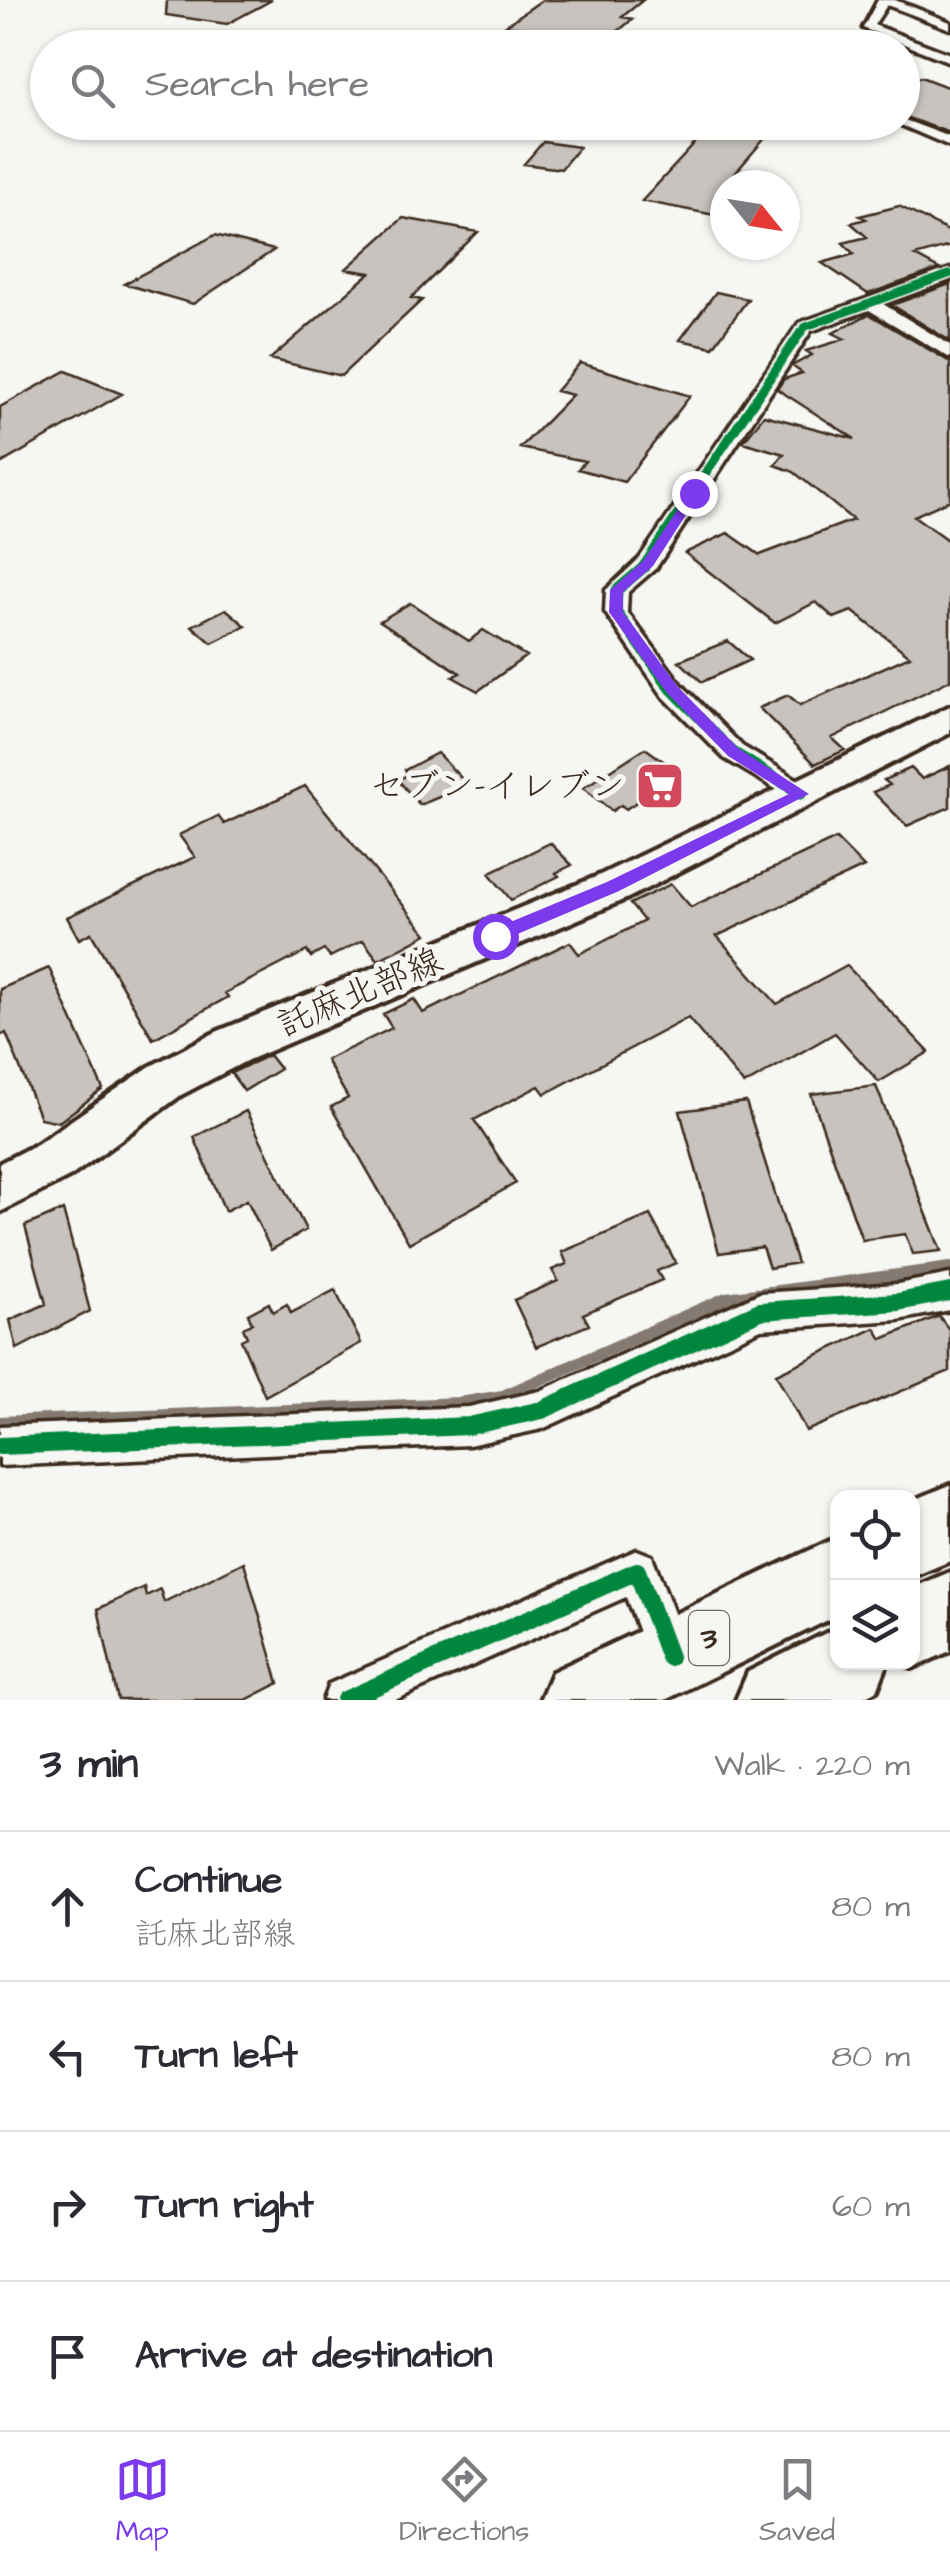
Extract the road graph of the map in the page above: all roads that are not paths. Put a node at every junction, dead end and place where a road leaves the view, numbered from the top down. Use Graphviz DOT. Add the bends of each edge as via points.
graph roads {
  1 [pos="884,0"];
  2 [pos="950,26"];
  3 [pos="877,30"];
  4 [pos="920,46"];
  5 [pos="950,58"];
  6 [pos="920,130"];
  7 [pos="950,142"];
  8 [pos="950,274"];
  9 [pos="870,303"];
  10 [pos="950,353"];
  11 [pos="950,718"];
  12 [pos="801,794"];
  13 [pos="0,1190"];
  14 [pos="950,1292"];
  15 [pos="0,1446"];
  16 [pos="950,1522"];
  17 [pos="920,1536"];
  18 [pos="830,1580"];
  19 [pos="950,1610"];
  20 [pos="920,1626"];
  21 [pos="669,1657"];
  22 [pos="834,1670"];
  23 [pos="345,1700"];
  24 [pos="580,1700"];
  25 [pos="776,1700"];
  1 -- 2 [label="street"];
  1 -- 3 [label="street" via="867,26"];
  4 -- 5 [label="street"];
  6 -- 7 [label="street"];
  8 -- 9 [label="street"];
  9 -- 10 [label="street"];
  9 -- 12 [label="street" via="806,327 648,564 616,590 616,612 672,690 733,752"];
  11 -- 12 [label="main road, 託麻北部線"];
  12 -- 13 [label="main road, 託麻北部線" via="613,887 232,1046 165,1081"];
  14 -- 15 [label="street" via="760,1311 542,1410 468,1426"];
  16 -- 17 [label="highway"];
  18 -- 21 [label="highway, 3"];
  19 -- 20 [label="highway"];
  21 -- 23 [label="street" via="636,1571"];
  21 -- 24 [label="highway, 3"];
  22 -- 25 [label="highway"];
}
